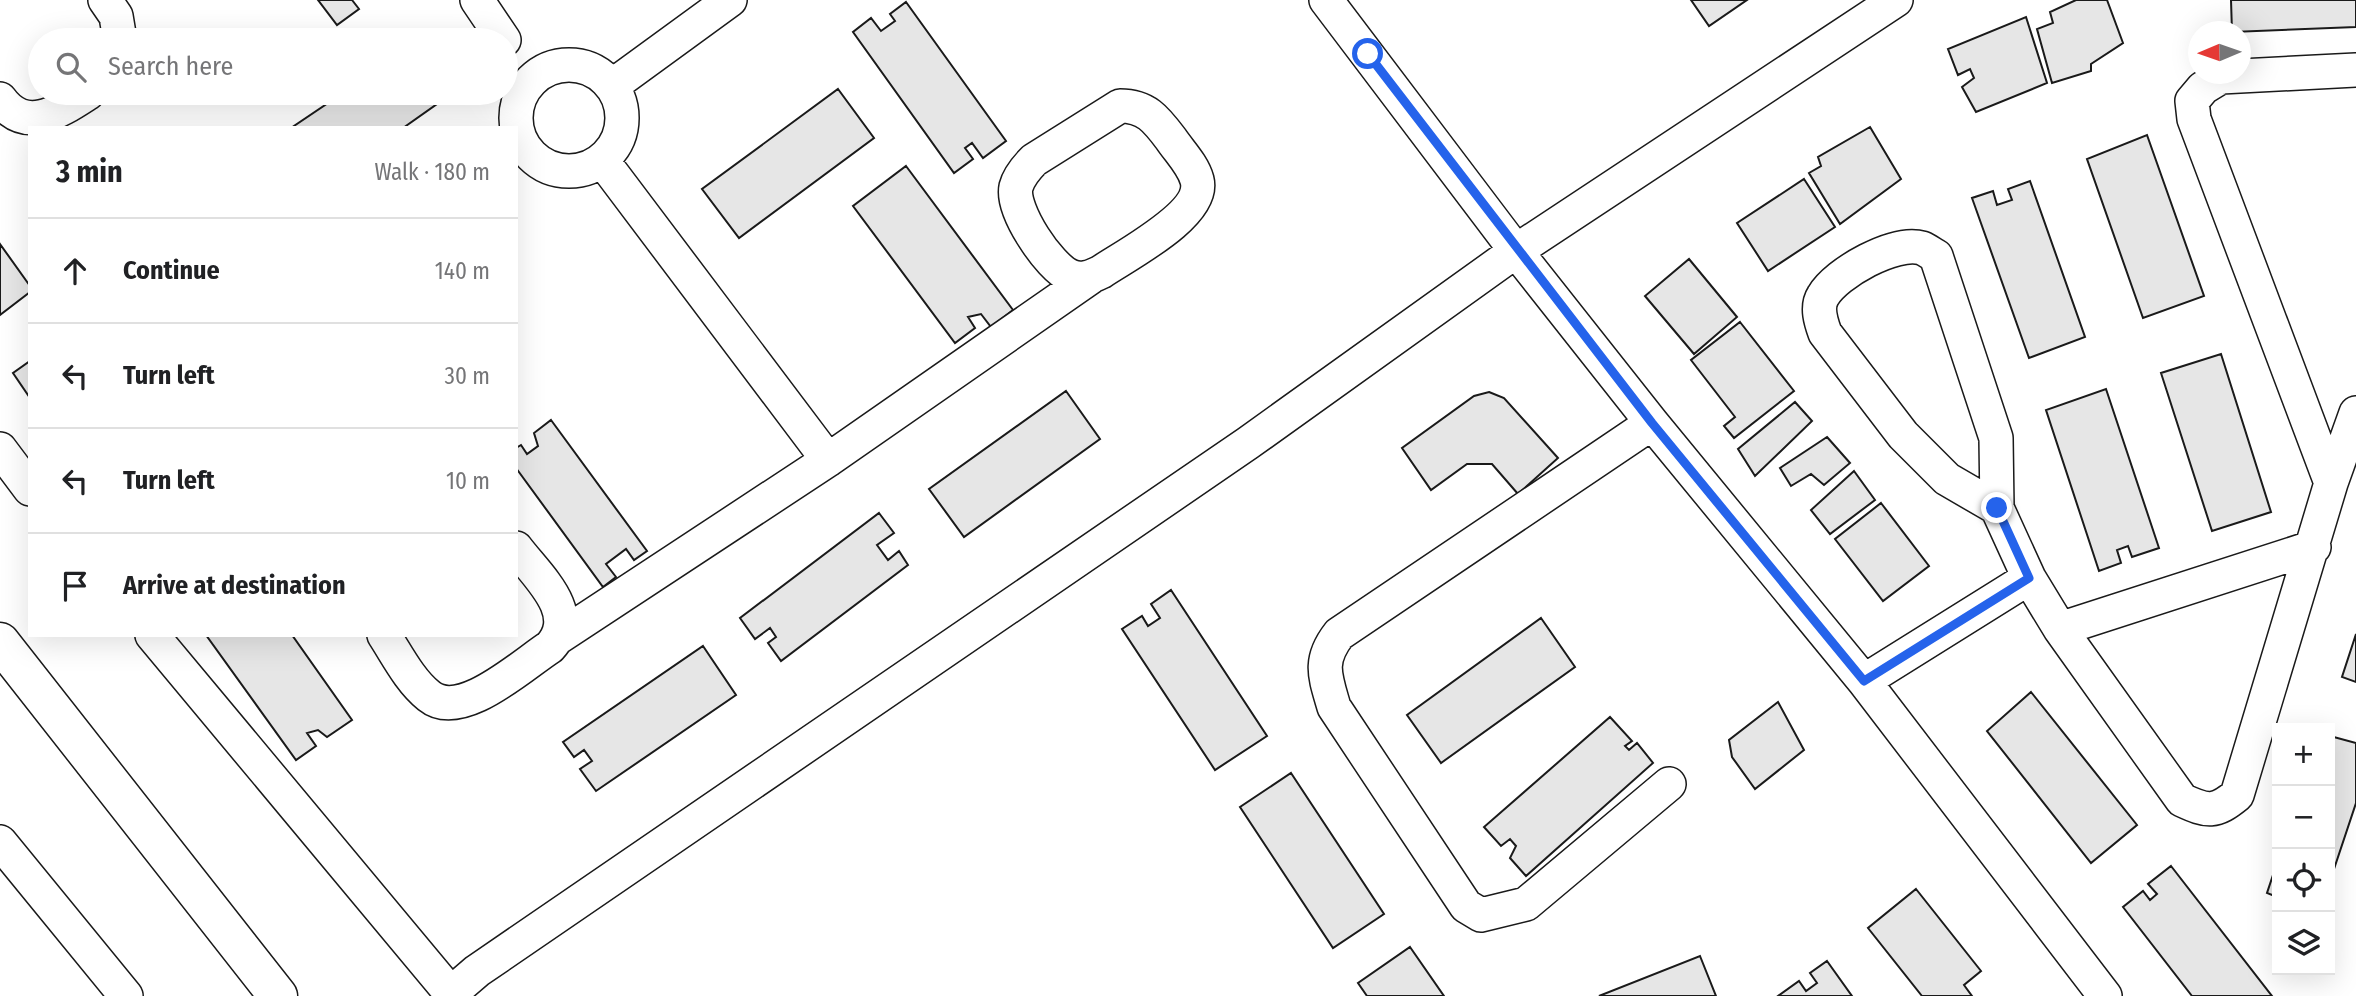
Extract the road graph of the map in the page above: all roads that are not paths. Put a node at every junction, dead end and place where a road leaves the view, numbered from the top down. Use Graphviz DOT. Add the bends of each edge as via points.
graph roads {
  1 [pos="105,0"];
  2 [pos="477,0"];
  3 [pos="730,0"];
  4 [pos="1326,0"];
  5 [pos="1896,0"];
  6 [pos="118,28"];
  7 [pos="496,28"];
  8 [pos="518,60"];
  9 [pos="2356,70"];
  10 [pos="531,79"];
  11 [pos="612,86"];
  12 [pos="0,99"];
  13 [pos="518,102"];
  14 [pos="69,105"];
  15 [pos="517,105"];
  16 [pos="516,126"];
  17 [pos="520,151"];
  18 [pos="602,160"];
  19 [pos="1516,251"];
  20 [pos="1091,277"];
  21 [pos="2356,413"];
  22 [pos="1652,423"];
  23 [pos="0,449"];
  24 [pos="828,460"];
  25 [pos="2332,483"];
  26 [pos="28,485"];
  27 [pos="1997,508"];
  28 [pos="2314,547"];
  29 [pos="518,551"];
  30 [pos="2029,578"];
  31 [pos="2060,629"];
  32 [pos="154,637"];
  33 [pos="385,637"];
  34 [pos="559,637"];
  35 [pos="0,642"];
  36 [pos="1864,681"];
  37 [pos="1668,784"];
  38 [pos="0,842"];
  39 [pos="450,995"];
  40 [pos="126,996"];
  41 [pos="278,996"];
  42 [pos="2105,996"];
  1 -- 6 [label="street"];
  2 -- 7 [label="street"];
  3 -- 11 [label="street"];
  4 -- 19 [label="street"];
  5 -- 19 [label="street"];
  8 -- 10 [label="street"];
  9 -- 25 [label="street" via="2221,77 2192,101 2194,119"];
  10 -- 11 [label="street" via="564,64 599,73"];
  10 -- 13 [label="street"];
  11 -- 18 [label="street" via="620,101 620,133"];
  12 -- 14 [label="street" via="14,112 40,119"];
  15 -- 16 [label="street"];
  17 -- 18 [label="street" via="552,169 570,172"];
  18 -- 24 [label="street"];
  19 -- 22 [label="street"];
  19 -- 39 [label="street" via="1248,443 477,971"];
  20 -- 20 [label="street" via="1185,215 1196,199 1193,171 1150,113 1136,106 1105,112 1034,160 1022,172 1016,188 1023,221 1059,268 1069,275"];
  20 -- 24 [label="street"];
  21 -- 25 [label="street"];
  22 -- 36 [label="street"];
  22 -- 37 [label="street" via="1339,634 1326,651 1325,676 1334,707 1465,906 1481,915 1527,904"];
  23 -- 26 [label="street"];
  24 -- 34 [label="street"];
  25 -- 28 [label="street"];
  27 -- 27 [label="street" via="1947,478 1903,435 1825,333 1821,298 1836,281 1878,254 1921,248 1936,256 1996,438"];
  27 -- 30 [label="street"];
  28 -- 31 [label="street"];
  28 -- 31 [label="street" via="2237,795 2222,807 2203,810 2182,800"];
  29 -- 34 [label="street" via="561,610"];
  30 -- 31 [label="street"];
  30 -- 36 [label="street"];
  32 -- 39 [label="street"];
  33 -- 34 [label="street" via="427,695 456,704 475,696"];
  35 -- 41 [label="main road"];
  36 -- 42 [label="street"];
  38 -- 40 [label="street"];
}
